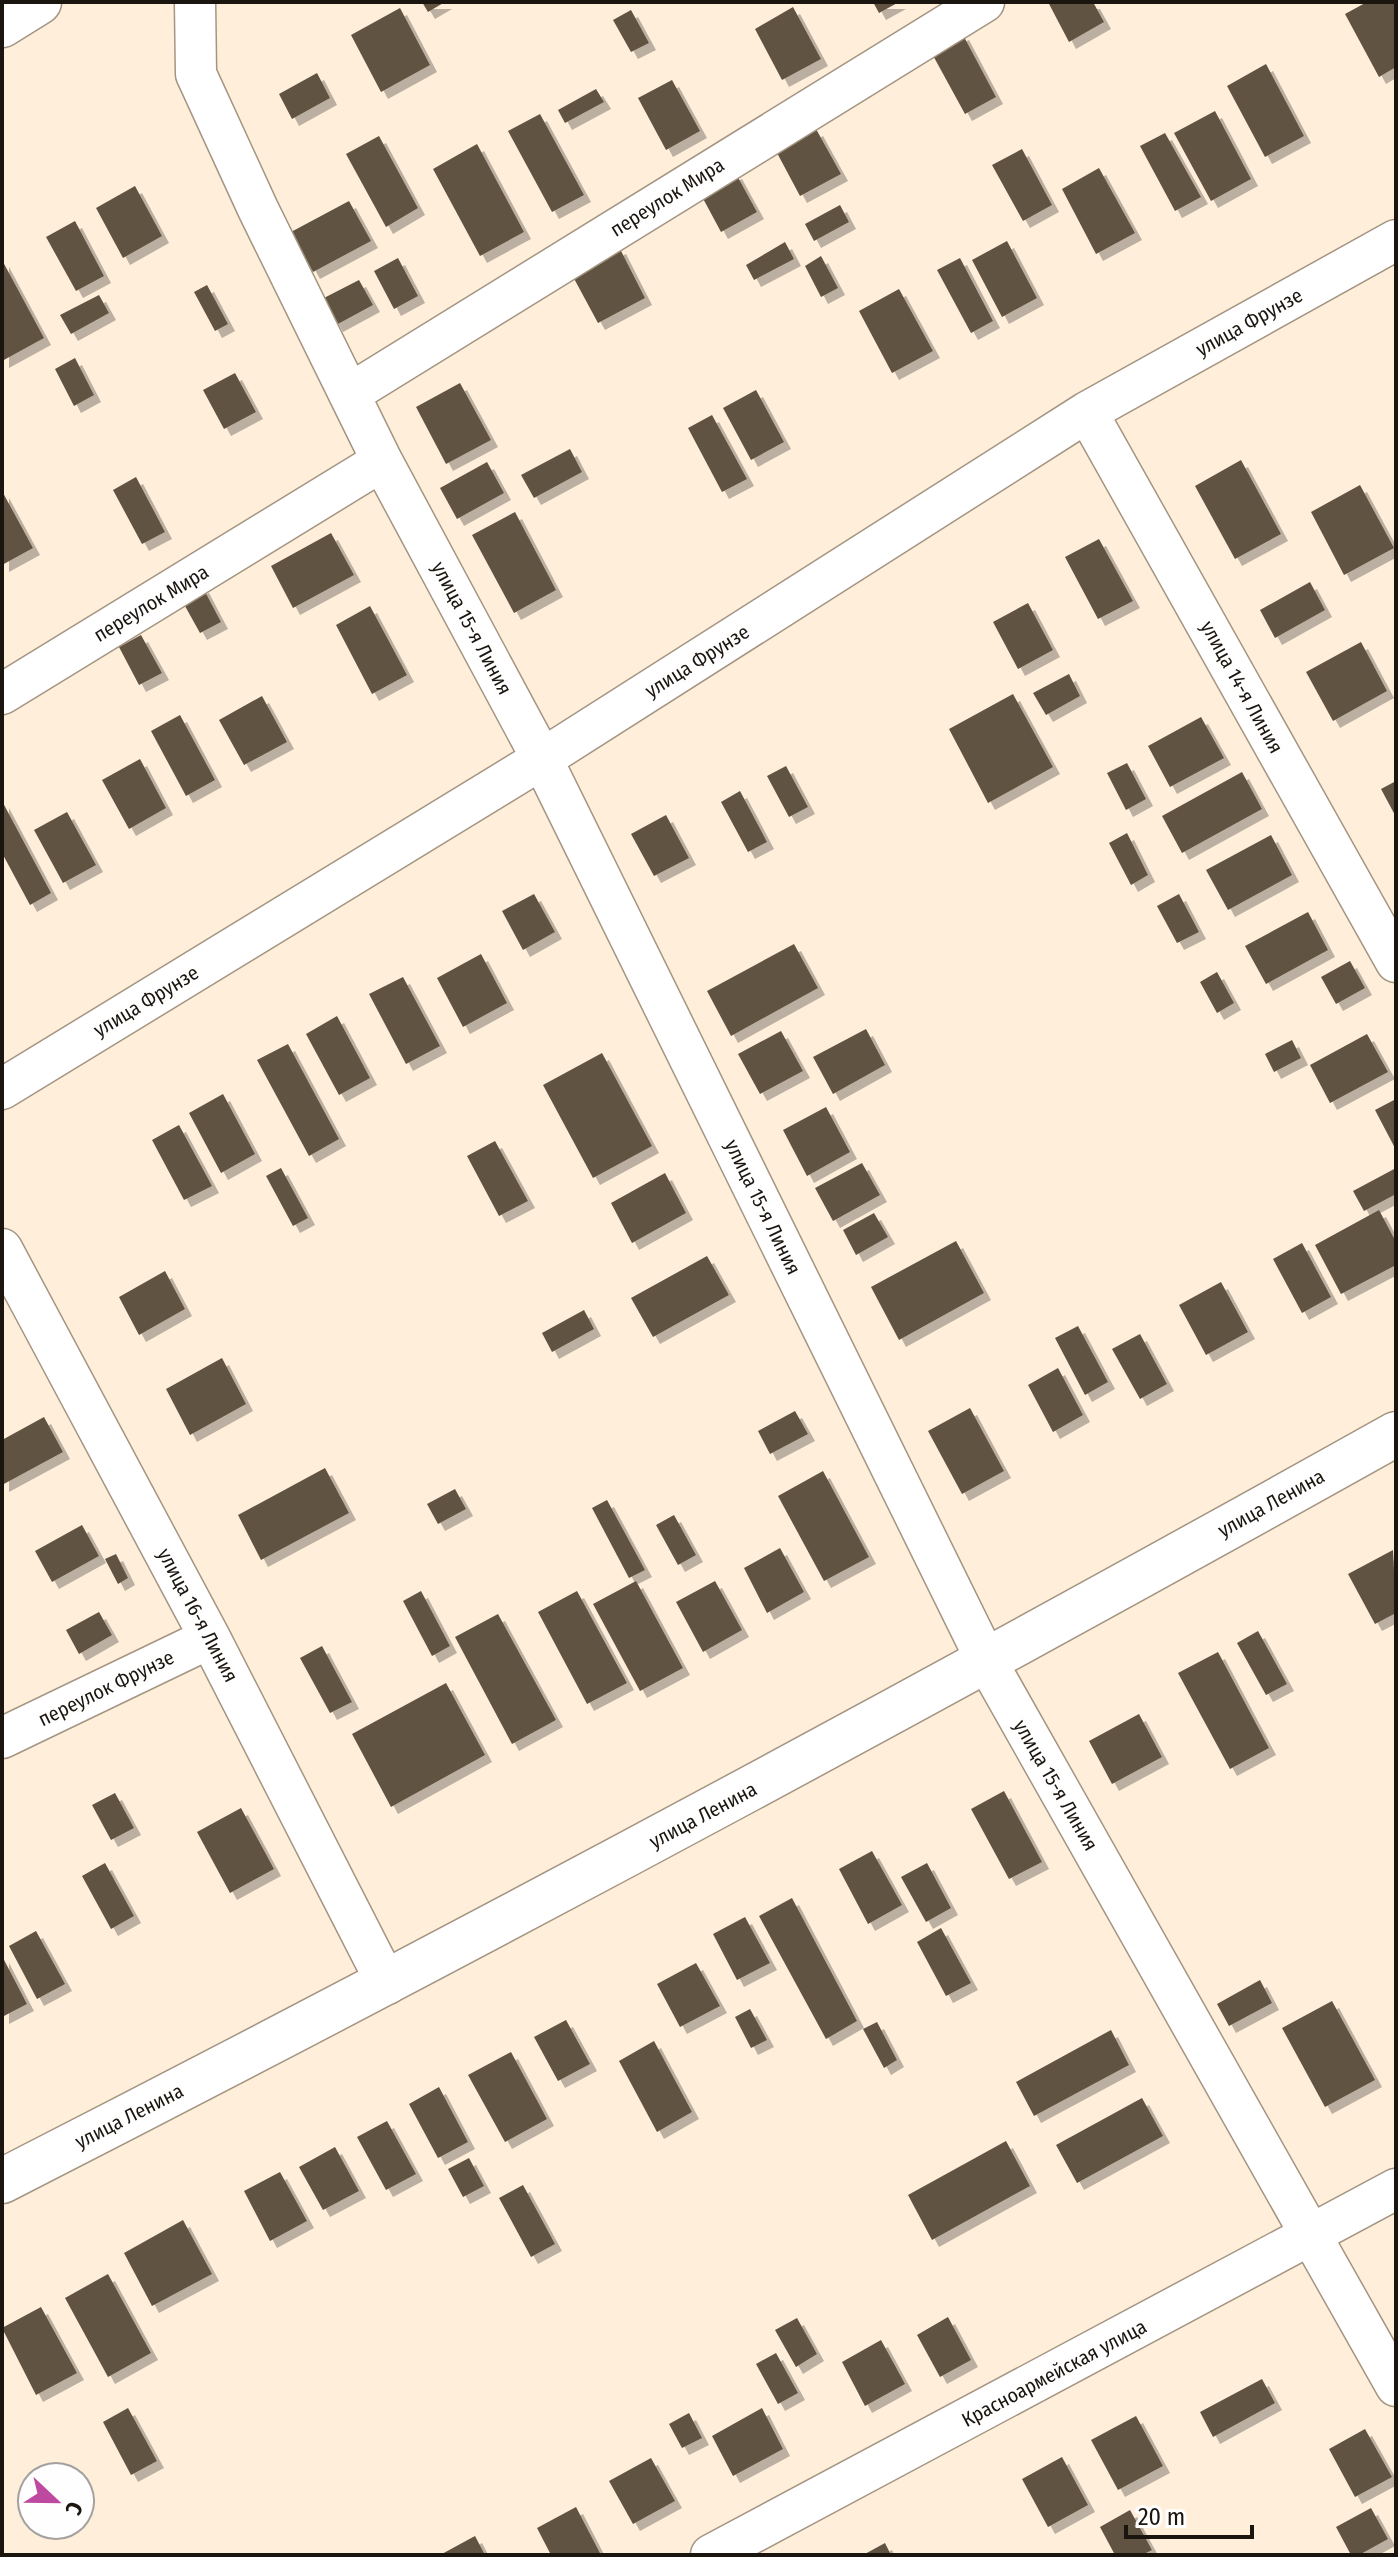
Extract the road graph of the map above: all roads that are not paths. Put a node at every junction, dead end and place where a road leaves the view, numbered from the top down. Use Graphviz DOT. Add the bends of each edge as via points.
graph roads {
  1 [pos="39,2"];
  2 [pos="195,2"];
  3 [pos="984,2"];
  4 [pos="2,25"];
  5 [pos="1396,240"];
  6 [pos="351,393"];
  7 [pos="1087,412"];
  8 [pos="382,461"];
  9 [pos="2,694"];
  10 [pos="542,759"];
  11 [pos="1396,962"];
  12 [pos="2,1089"];
  13 [pos="2,1249"];
  14 [pos="1396,1434"];
  15 [pos="210,1638"];
  16 [pos="987,1662"];
  17 [pos="2,1738"];
  18 [pos="387,1984"];
  19 [pos="2,2181"];
  20 [pos="1396,2189"];
  21 [pos="1312,2236"];
  22 [pos="1396,2386"];
  23 [pos="711,2555"];
  1 -- 4 [label="main road"];
  2 -- 6 [label="street, улица 15-я Линия" via="196,74"];
  3 -- 6 [label="street, переулок Мира"];
  5 -- 7 [label="street, улица Фрунзе"];
  6 -- 8 [label="street, улица 15-я Линия"];
  7 -- 10 [label="street, улица Фрунзе"];
  7 -- 11 [label="street, улица 14-я Линия"];
  8 -- 9 [label="street, переулок Мира"];
  8 -- 10 [label="street, улица 15-я Линия"];
  10 -- 12 [label="street, улица Фрунзе"];
  10 -- 16 [label="street, улица 15-я Линия"];
  13 -- 15 [label="street, улица 16-я Линия"];
  14 -- 16 [label="main road, улица Ленина"];
  15 -- 17 [label="street, переулок Фрунзе"];
  15 -- 18 [label="street, улица 16-я Линия"];
  16 -- 18 [label="main road, улица Ленина"];
  16 -- 21 [label="street, улица 15-я Линия"];
  18 -- 19 [label="main road, улица Ленина"];
  20 -- 21 [label="street, Красноармейская улица"];
  21 -- 22 [label="street, улица 15-я Линия"];
  21 -- 23 [label="street, Красноармейская улица"];
}
